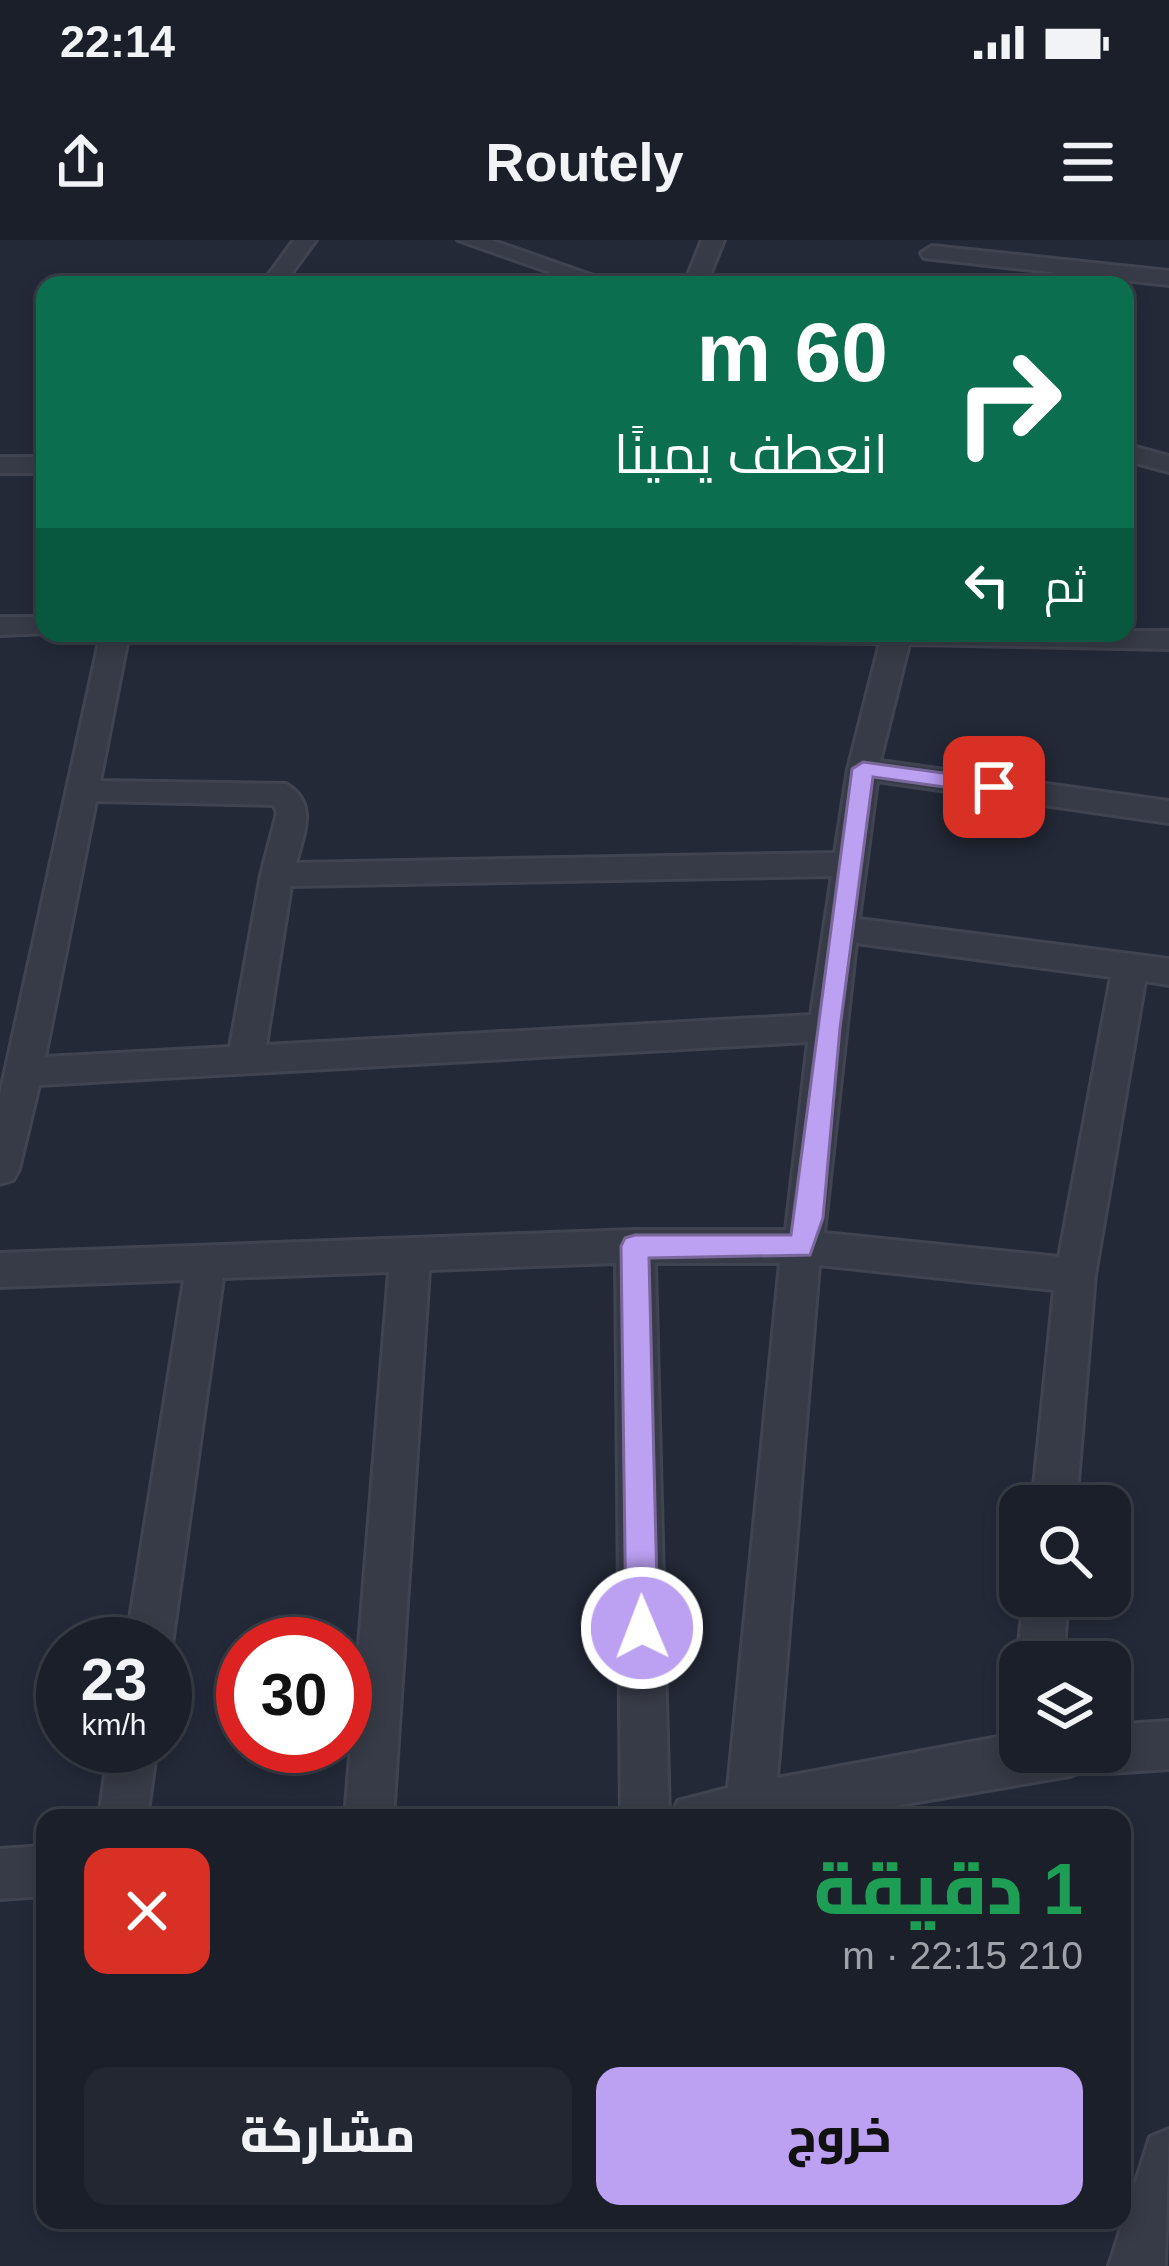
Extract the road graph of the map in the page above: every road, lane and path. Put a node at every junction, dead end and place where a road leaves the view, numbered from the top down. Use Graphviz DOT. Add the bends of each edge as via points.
graph roads {
  1 [pos="305,240"];
  2 [pos="469,240"];
  3 [pos="713,240"];
  4 [pos="932,254"];
  5 [pos="1138,275"];
  6 [pos="279,276"];
  7 [pos="580,276"];
  8 [pos="698,276"];
  9 [pos="1169,278"];
  10 [pos="1134,285"];
  11 [pos="1134,454"];
  12 [pos="1169,464"];
  13 [pos="0,465"];
  14 [pos="36,465"];
  15 [pos="1134,637"];
  16 [pos="1169,640"];
  17 [pos="114,642"];
  18 [pos="895,642"];
  19 [pos="863,769"];
  20 [pos="83,791"];
  21 [pos="1169,812"];
  22 [pos="851,864"];
  23 [pos="277,875"];
  24 [pos="843,929"];
  25 [pos="1150,970"];
  26 [pos="18,1027"];
  27 [pos="827,1028"];
  28 [pos="246,1060"];
  29 [pos="26,1072"];
  30 [pos="0,1169"];
  31 [pos="635,1246"];
  32 [pos="801,1247"];
  33 [pos="410,1255"];
  34 [pos="206,1262"];
  35 [pos="0,1270"];
  36 [pos="1075,1275"];
  37 [pos="1056,1485"];
  38 [pos="152,1617"];
  39 [pos="1169,1744"];
  40 [pos="1131,1747"];
  41 [pos="999,1761"];
  42 [pos="130,1773"];
  43 [pos="750,1807"];
  44 [pos="124,1809"];
  45 [pos="370,1809"];
  46 [pos="645,1809"];
  47 [pos="740,1809"];
  48 [pos="36,1872"];
  49 [pos="0,1874"];
  50 [pos="1169,2156"];
  51 [pos="1137,2266"];
  1 -- 6 [label="street"];
  2 -- 7 [label="street"];
  3 -- 8 [label="street"];
  4 -- 5 [label="street"];
  5 -- 9 [label="street"];
  5 -- 10 [label="street"];
  11 -- 12 [label="street"];
  13 -- 14 [label="street"];
  15 -- 16 [label="street"];
  17 -- 20 [label="street"];
  18 -- 19 [label="street"];
  19 -- 21 [label="street"];
  19 -- 22 [label="street"];
  20 -- 23 [label="street" via="274,791 293,812"];
  20 -- 26 [label="street"];
  22 -- 23 [label="street"];
  22 -- 24 [label="street"];
  23 -- 28 [label="street"];
  24 -- 25 [label="street"];
  24 -- 27 [label="street"];
  25 -- 36 [label="street"];
  26 -- 29 [label="street"];
  27 -- 28 [label="street"];
  27 -- 32 [label="street"];
  28 -- 29 [label="street"];
  29 -- 30 [label="street"];
  31 -- 32 [label="street"];
  31 -- 33 [label="street"];
  31 -- 46 [label="street"];
  32 -- 36 [label="street"];
  32 -- 43 [label="street"];
  33 -- 34 [label="street"];
  33 -- 45 [label="street"];
  34 -- 35 [label="street"];
  34 -- 38 [label="street"];
  36 -- 37 [label="street"];
  39 -- 40 [label="street"];
  41 -- 43 [label="street"];
  42 -- 44 [label="street"];
  43 -- 47 [label="street"];
  48 -- 49 [label="street"];
  50 -- 51 [label="street"];
}
